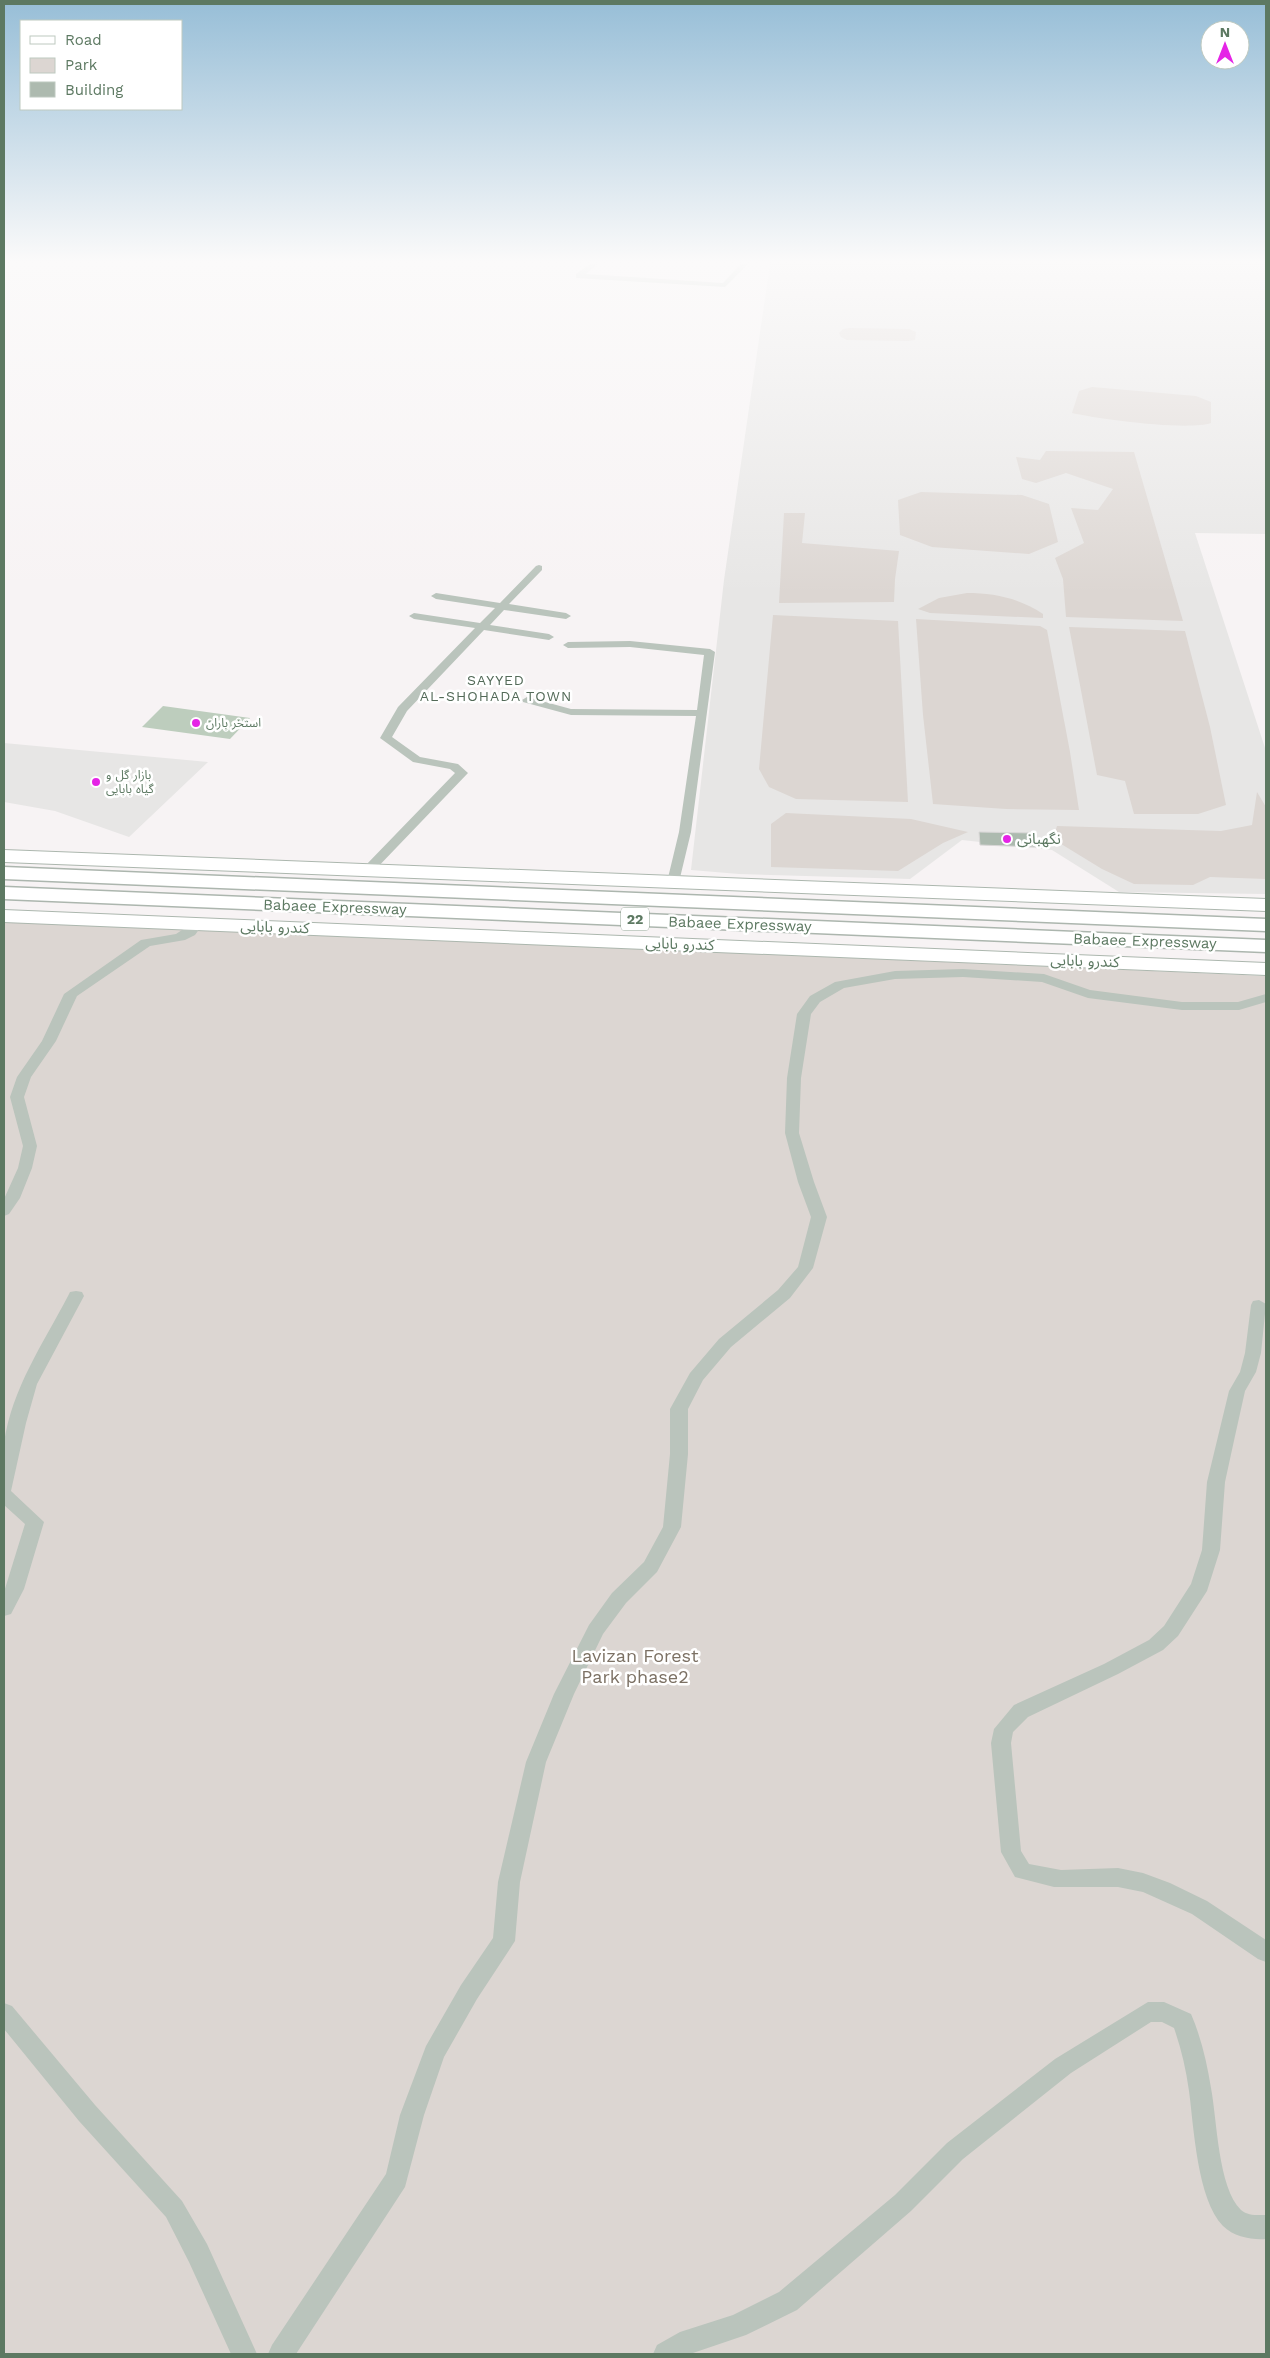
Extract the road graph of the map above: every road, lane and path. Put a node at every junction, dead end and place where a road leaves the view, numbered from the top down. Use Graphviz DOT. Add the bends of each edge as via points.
graph roads {
  1 [pos="539,568"];
  2 [pos="436,596"];
  3 [pos="500,606"];
  4 [pos="414,616"];
  5 [pos="566,616"];
  6 [pos="480,627"];
  7 [pos="548,637"];
  8 [pos="568,645"];
  9 [pos="527,700"];
  10 [pos="701,713"];
  11 [pos="4,856"];
  12 [pos="369,869"];
  13 [pos="4,873"];
  14 [pos="673,882"];
  15 [pos="4,893"];
  16 [pos="1266,906"];
  17 [pos="4,912"];
  18 [pos="4,916"];
  19 [pos="58,918"];
  20 [pos="197,924"];
  21 [pos="1266,925"];
  22 [pos="1266,946"];
  23 [pos="797,949"];
  24 [pos="1266,957"];
  25 [pos="1266,969"];
  26 [pos="1266,998"];
  27 [pos="4,1211"];
  28 [pos="76,1296"];
  29 [pos="1259,1304"];
  30 [pos="4,1489"];
  31 [pos="4,1495"];
  32 [pos="4,1609"];
  33 [pos="1266,1952"];
  34 [pos="4,2013"];
  35 [pos="1266,2227"];
  36 [pos="244,2354"];
  37 [pos="281,2354"];
  38 [pos="666,2354"];
  1 -- 3 [label="street"];
  2 -- 3 [label="street"];
  3 -- 5 [label="street"];
  3 -- 6 [label="street"];
  4 -- 6 [label="street"];
  6 -- 7 [label="street"];
  6 -- 12 [label="street" via="402,709 386,738 417,760 454,766 462,773"];
  8 -- 10 [label="street" via="630,644 710,652"];
  9 -- 10 [label="street" via="572,712"];
  10 -- 14 [label="street" via="685,832"];
  11 -- 12 [label="main road"];
  12 -- 14 [label="main road"];
  13 -- 21 [label="highway, Babaee Expressway / 22"];
  14 -- 16 [label="main road"];
  15 -- 22 [label="highway, Babaee Expressway / 22"];
  17 -- 19 [label="main road"];
  18 -- 19 [label="main road, کندرو بابایی"];
  19 -- 20 [label="main road, کندرو بابایی"];
  20 -- 23 [label="main road, کندرو بابایی"];
  20 -- 27 [label="street" via="180,937 146,943 71,994 49,1041 24,1077 16,1097 30,1146 25,1168"];
  23 -- 24 [label="main road" via="919,948"];
  23 -- 25 [label="main road, کندرو بابایی"];
  26 -- 37 [label="street" via="1239,1006 1182,1006 1088,994 1044,978 963,973 896,976 840,985 815,999 804,1014 794,1078 792,1133 819,1217 805,1268 784,1294 725,1343 696,1377 679,1409 679,1454 672,1527 651,1567 620,1598 596,1630 564,1694 536,1762 510,1882 504,1941 469,1992 434,2053 412,2115 397,2179"];
  28 -- 30 [label="street" via="29,1384 14,1432"];
  29 -- 33 [label="street" via="1253,1353 1248,1372 1237,1392 1216,1482 1211,1550 1200,1586 1170,1631 1156,1645 1021,1711 1004,1728 1000,1743 1011,1852 1022,1870 1042,1877 1123,1878 1149,1884 1232,1928"];
  31 -- 32 [label="street" via="35,1522 16,1589"];
  34 -- 36 [label="street" via="87,2113 174,2209"];
  35 -- 38 [label="street" via="1249,2228 1230,2217 1214,2178 1199,2078 1183,2021 1164,2012 1148,2012 1063,2066 955,2151 903,2203 788,2302 737,2326 689,2341"];
}
